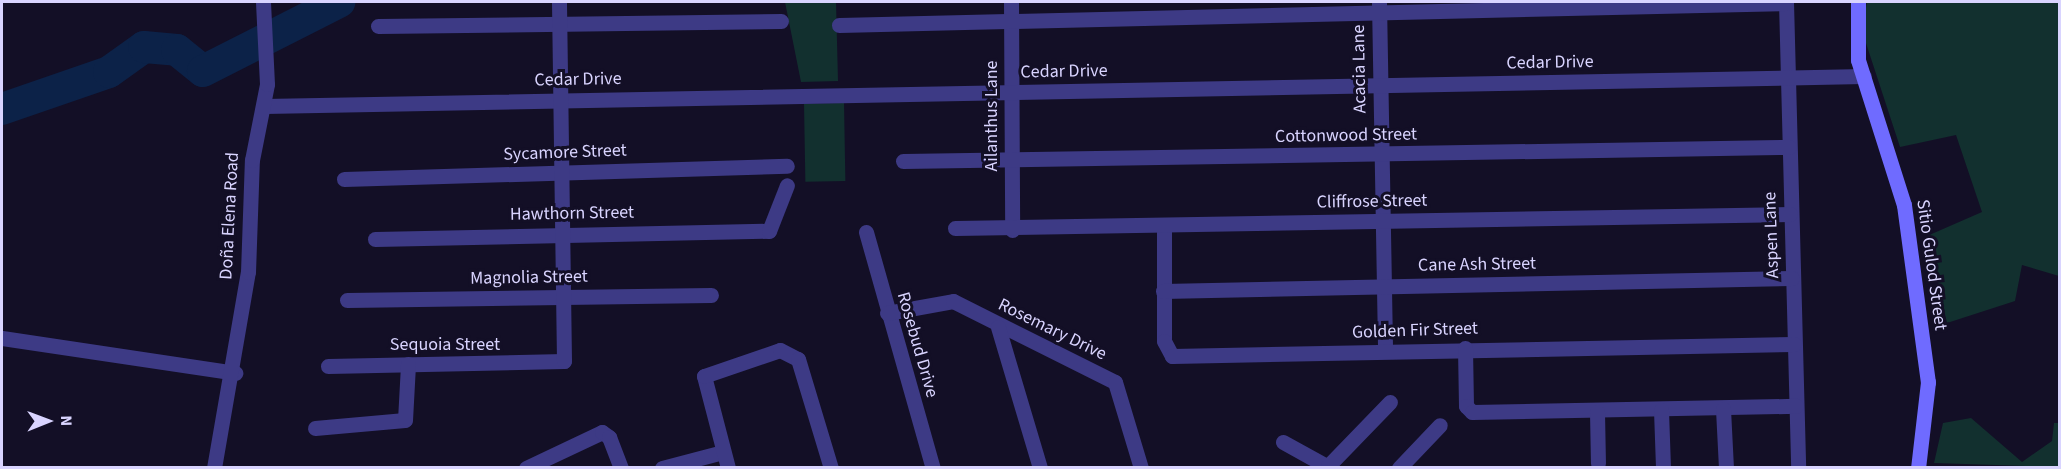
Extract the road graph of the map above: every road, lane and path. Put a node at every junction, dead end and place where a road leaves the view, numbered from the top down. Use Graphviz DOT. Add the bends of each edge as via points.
graph roads {
  1 [pos="559,2"];
  2 [pos="1011,2"];
  3 [pos="1719,2"];
  4 [pos="1786,2"];
  5 [pos="1858,2"];
  6 [pos="263,7"];
  7 [pos="1379,8"];
  8 [pos="780,21"];
  9 [pos="1011,21"];
  10 [pos="559,24"];
  11 [pos="839,25"];
  12 [pos="378,26"];
  13 [pos="1864,76"];
  14 [pos="1789,79"];
  15 [pos="1380,86"];
  16 [pos="1013,92"];
  17 [pos="560,100"];
  18 [pos="264,106"];
  19 [pos="1789,147"];
  20 [pos="1381,154"];
  21 [pos="903,161"];
  22 [pos="1011,162"];
  23 [pos="787,166"];
  24 [pos="562,172"];
  25 [pos="344,179"];
  26 [pos="787,185"];
  27 [pos="1790,214"];
  28 [pos="1382,222"];
  29 [pos="1164,225"];
  30 [pos="955,228"];
  31 [pos="1012,230"];
  32 [pos="562,232"];
  33 [pos="866,232"];
  34 [pos="375,238"];
  35 [pos="1792,278"];
  36 [pos="1383,286"];
  37 [pos="1163,291"];
  38 [pos="711,295"];
  39 [pos="564,297"];
  40 [pos="347,300"];
  41 [pos="887,313"];
  42 [pos="998,327"];
  43 [pos="2,338"];
  44 [pos="1794,344"];
  45 [pos="1465,348"];
  46 [pos="1385,351"];
  47 [pos="408,364"];
  48 [pos="328,366"];
  49 [pos="235,373"];
  50 [pos="1390,402"];
  51 [pos="1796,406"];
  52 [pos="1723,409"];
  53 [pos="1661,410"];
  54 [pos="1597,412"];
  55 [pos="1440,425"];
  56 [pos="315,428"];
  57 [pos="1283,442"];
  58 [pos="723,452"];
  59 [pos="1598,463"];
  60 [pos="1329,467"];
  61 [pos="214,468"];
  62 [pos="526,468"];
  63 [pos="621,468"];
  64 [pos="662,468"];
  65 [pos="728,468"];
  66 [pos="831,468"];
  67 [pos="933,468"];
  68 [pos="1040,468"];
  69 [pos="1141,468"];
  70 [pos="1399,468"];
  71 [pos="1663,468"];
  72 [pos="1726,468"];
  73 [pos="1798,468"];
  74 [pos="1918,468"];
  1 -- 10 [label="street"];
  2 -- 9 [label="street, Ailanthus Lane"];
  3 -- 4 [label="street"];
  3 -- 7 [label="street"];
  4 -- 14 [label="street, Aspen Lane"];
  5 -- 13 [label="main road, Sitio Gulod Street" via="1854,28"];
  6 -- 18 [label="street, Doña Elena Road" via="267,60"];
  7 -- 9 [label="street"];
  7 -- 15 [label="street, Acacia Lane"];
  8 -- 10 [label="street"];
  9 -- 11 [label="street"];
  9 -- 16 [label="street, Ailanthus Lane"];
  10 -- 12 [label="street"];
  10 -- 17 [label="street"];
  13 -- 14 [label="street, Cedar Drive"];
  13 -- 74 [label="main road, Sitio Gulod Street" via="1907,229 1928,382"];
  14 -- 15 [label="street, Cedar Drive"];
  14 -- 19 [label="street, Aspen Lane"];
  15 -- 16 [label="street, Cedar Drive"];
  15 -- 20 [label="street, Acacia Lane"];
  16 -- 17 [label="street, Cedar Drive"];
  16 -- 22 [label="street, Ailanthus Lane"];
  17 -- 18 [label="street, Cedar Drive"];
  17 -- 24 [label="street"];
  18 -- 49 [label="street, Doña Elena Road" via="252,160 251,243"];
  19 -- 20 [label="street, Cottonwood Street"];
  19 -- 27 [label="street, Aspen Lane"];
  20 -- 22 [label="street, Cottonwood Street"];
  20 -- 28 [label="street, Acacia Lane"];
  21 -- 22 [label="street, Cottonwood Street"];
  22 -- 31 [label="street, Ailanthus Lane"];
  23 -- 24 [label="street, Sycamore Street"];
  24 -- 25 [label="street, Sycamore Street"];
  24 -- 32 [label="street"];
  26 -- 32 [label="street, Hawthorn Street" via="769,231"];
  27 -- 28 [label="street, Cliffrose Street"];
  27 -- 35 [label="street, Aspen Lane"];
  28 -- 29 [label="street, Cliffrose Street"];
  28 -- 36 [label="street, Acacia Lane"];
  29 -- 31 [label="street, Cliffrose Street"];
  29 -- 37 [label="street, Golden Fir Street"];
  30 -- 31 [label="street, Cliffrose Street"];
  32 -- 34 [label="street, Hawthorn Street"];
  32 -- 39 [label="street"];
  33 -- 41 [label="street, Rosebud Drive"];
  35 -- 36 [label="street, Cane Ash Street"];
  35 -- 44 [label="street, Aspen Lane"];
  36 -- 37 [label="street, Cane Ash Street"];
  36 -- 46 [label="street, Acacia Lane"];
  37 -- 46 [label="street, Golden Fir Street" via="1164,341 1172,356"];
  38 -- 39 [label="street, Magnolia Street"];
  39 -- 40 [label="street, Magnolia Street"];
  39 -- 47 [label="street, Sequoia Street" via="562,364"];
  41 -- 42 [label="street, Rosemary Drive" via="942,300"];
  41 -- 67 [label="street, Rosebud Drive"];
  42 -- 68 [label="street"];
  42 -- 69 [label="street, Rosemary Drive" via="1115,382"];
  43 -- 49 [label="street"];
  44 -- 45 [label="street, Golden Fir Street"];
  44 -- 51 [label="street, Aspen Lane"];
  45 -- 46 [label="street, Golden Fir Street"];
  45 -- 54 [label="street" via="1466,406 1472,412"];
  47 -- 48 [label="street, Sequoia Street"];
  47 -- 56 [label="street" via="405,420"];
  49 -- 61 [label="street, Doña Elena Road"];
  50 -- 60 [label="street"];
  51 -- 52 [label="street"];
  51 -- 73 [label="street, Aspen Lane"];
  52 -- 53 [label="street"];
  52 -- 72 [label="street"];
  53 -- 54 [label="street"];
  53 -- 71 [label="street"];
  54 -- 59 [label="street"];
  55 -- 70 [label="street"];
  57 -- 60 [label="street"];
  58 -- 64 [label="street"];
  58 -- 65 [label="street"];
  58 -- 66 [label="street" via="704,383 708,373 790,351 798,359"];
  62 -- 63 [label="street" via="602,432 609,437"];
}
